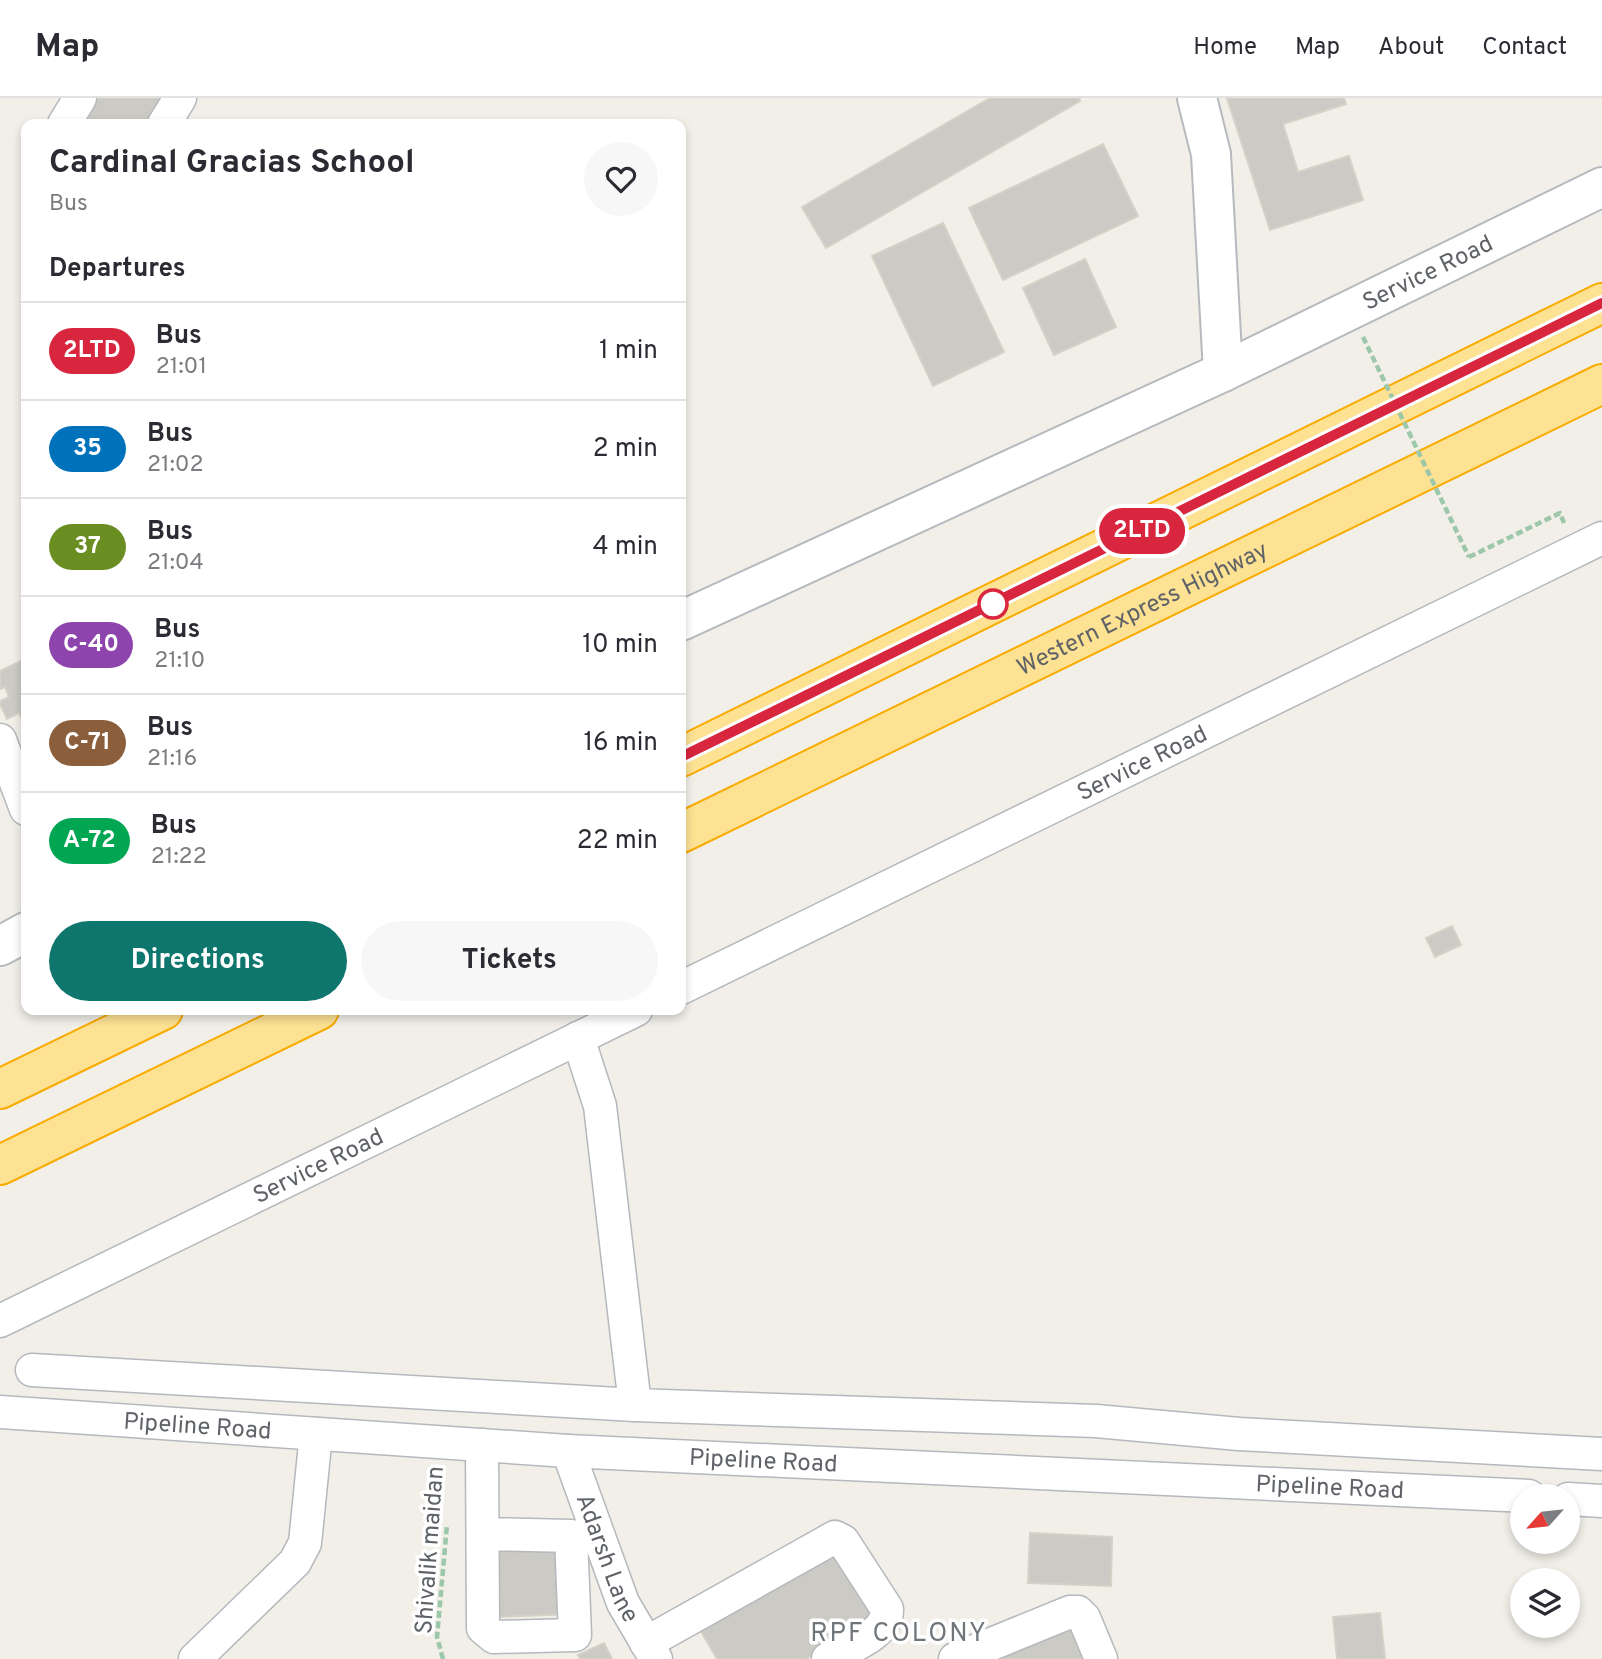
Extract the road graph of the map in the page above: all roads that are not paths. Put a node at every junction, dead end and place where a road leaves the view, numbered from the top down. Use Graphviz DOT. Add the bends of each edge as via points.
graph roads {
  1 [pos="80,98"];
  2 [pos="180,98"];
  3 [pos="1197,98"];
  4 [pos="67,119"];
  5 [pos="167,119"];
  6 [pos="1602,187"];
  7 [pos="1602,303"];
  8 [pos="1223,372"];
  9 [pos="1602,384"];
  10 [pos="1602,538"];
  11 [pos="686,619"];
  12 [pos="0,740"];
  13 [pos="686,755"];
  14 [pos="21,796"];
  15 [pos="686,831"];
  16 [pos="21,935"];
  17 [pos="0,946"];
  18 [pos="686,986"];
  19 [pos="153,1015"];
  20 [pos="309,1015"];
  21 [pos="626,1015"];
  22 [pos="578,1038"];
  23 [pos="0,1089"];
  24 [pos="0,1165"];
  25 [pos="0,1321"];
  26 [pos="32,1370"];
  27 [pos="635,1405"];
  28 [pos="0,1412"];
  29 [pos="316,1434"];
  30 [pos="482,1445"];
  31 [pos="568,1451"];
  32 [pos="1602,1454"];
  33 [pos="1510,1495"];
  34 [pos="1580,1499"];
  35 [pos="1602,1500"];
  36 [pos="483,1534"];
  37 [pos="622,1603"];
  38 [pos="577,1615"];
  39 [pos="651,1651"];
  40 [pos="195,1659"];
  41 [pos="828,1659"];
  42 [pos="955,1659"];
  43 [pos="1101,1659"];
  1 -- 4 [label="street"];
  2 -- 5 [label="street"];
  3 -- 8 [label="street" via="1211,154"];
  6 -- 8 [label="street, Service Road"];
  7 -- 13 [label="highway"];
  8 -- 11 [label="street, Service Road"];
  9 -- 15 [label="highway, Western Express Highway"];
  10 -- 18 [label="street, Service Road"];
  12 -- 14 [label="street"];
  16 -- 17 [label="street"];
  19 -- 23 [label="highway"];
  20 -- 24 [label="highway"];
  21 -- 22 [label="street, Service Road"];
  22 -- 25 [label="street, Service Road"];
  22 -- 27 [label="street" via="600,1106"];
  26 -- 27 [label="street"];
  27 -- 32 [label="street" via="1096,1421 1238,1434"];
  28 -- 29 [label="street, Pipeline Road"];
  29 -- 30 [label="street, Pipeline Road"];
  29 -- 40 [label="street" via="305,1543 295,1562"];
  30 -- 31 [label="street, Pipeline Road"];
  30 -- 36 [label="street"];
  31 -- 33 [label="street, Pipeline Road"];
  31 -- 37 [label="street, Adarsh Lane"];
  34 -- 35 [label="street"];
  36 -- 38 [label="street" via="571,1536"];
  36 -- 38 [label="street" via="486,1633 494,1637 571,1637 577,1629"];
  37 -- 38 [label="street"];
  37 -- 39 [label="street, Adarsh Lane"];
  39 -- 41 [label="street" via="835,1537 843,1541 887,1609 887,1620 881,1629"];
  42 -- 43 [label="street" via="1078,1612"];
}
